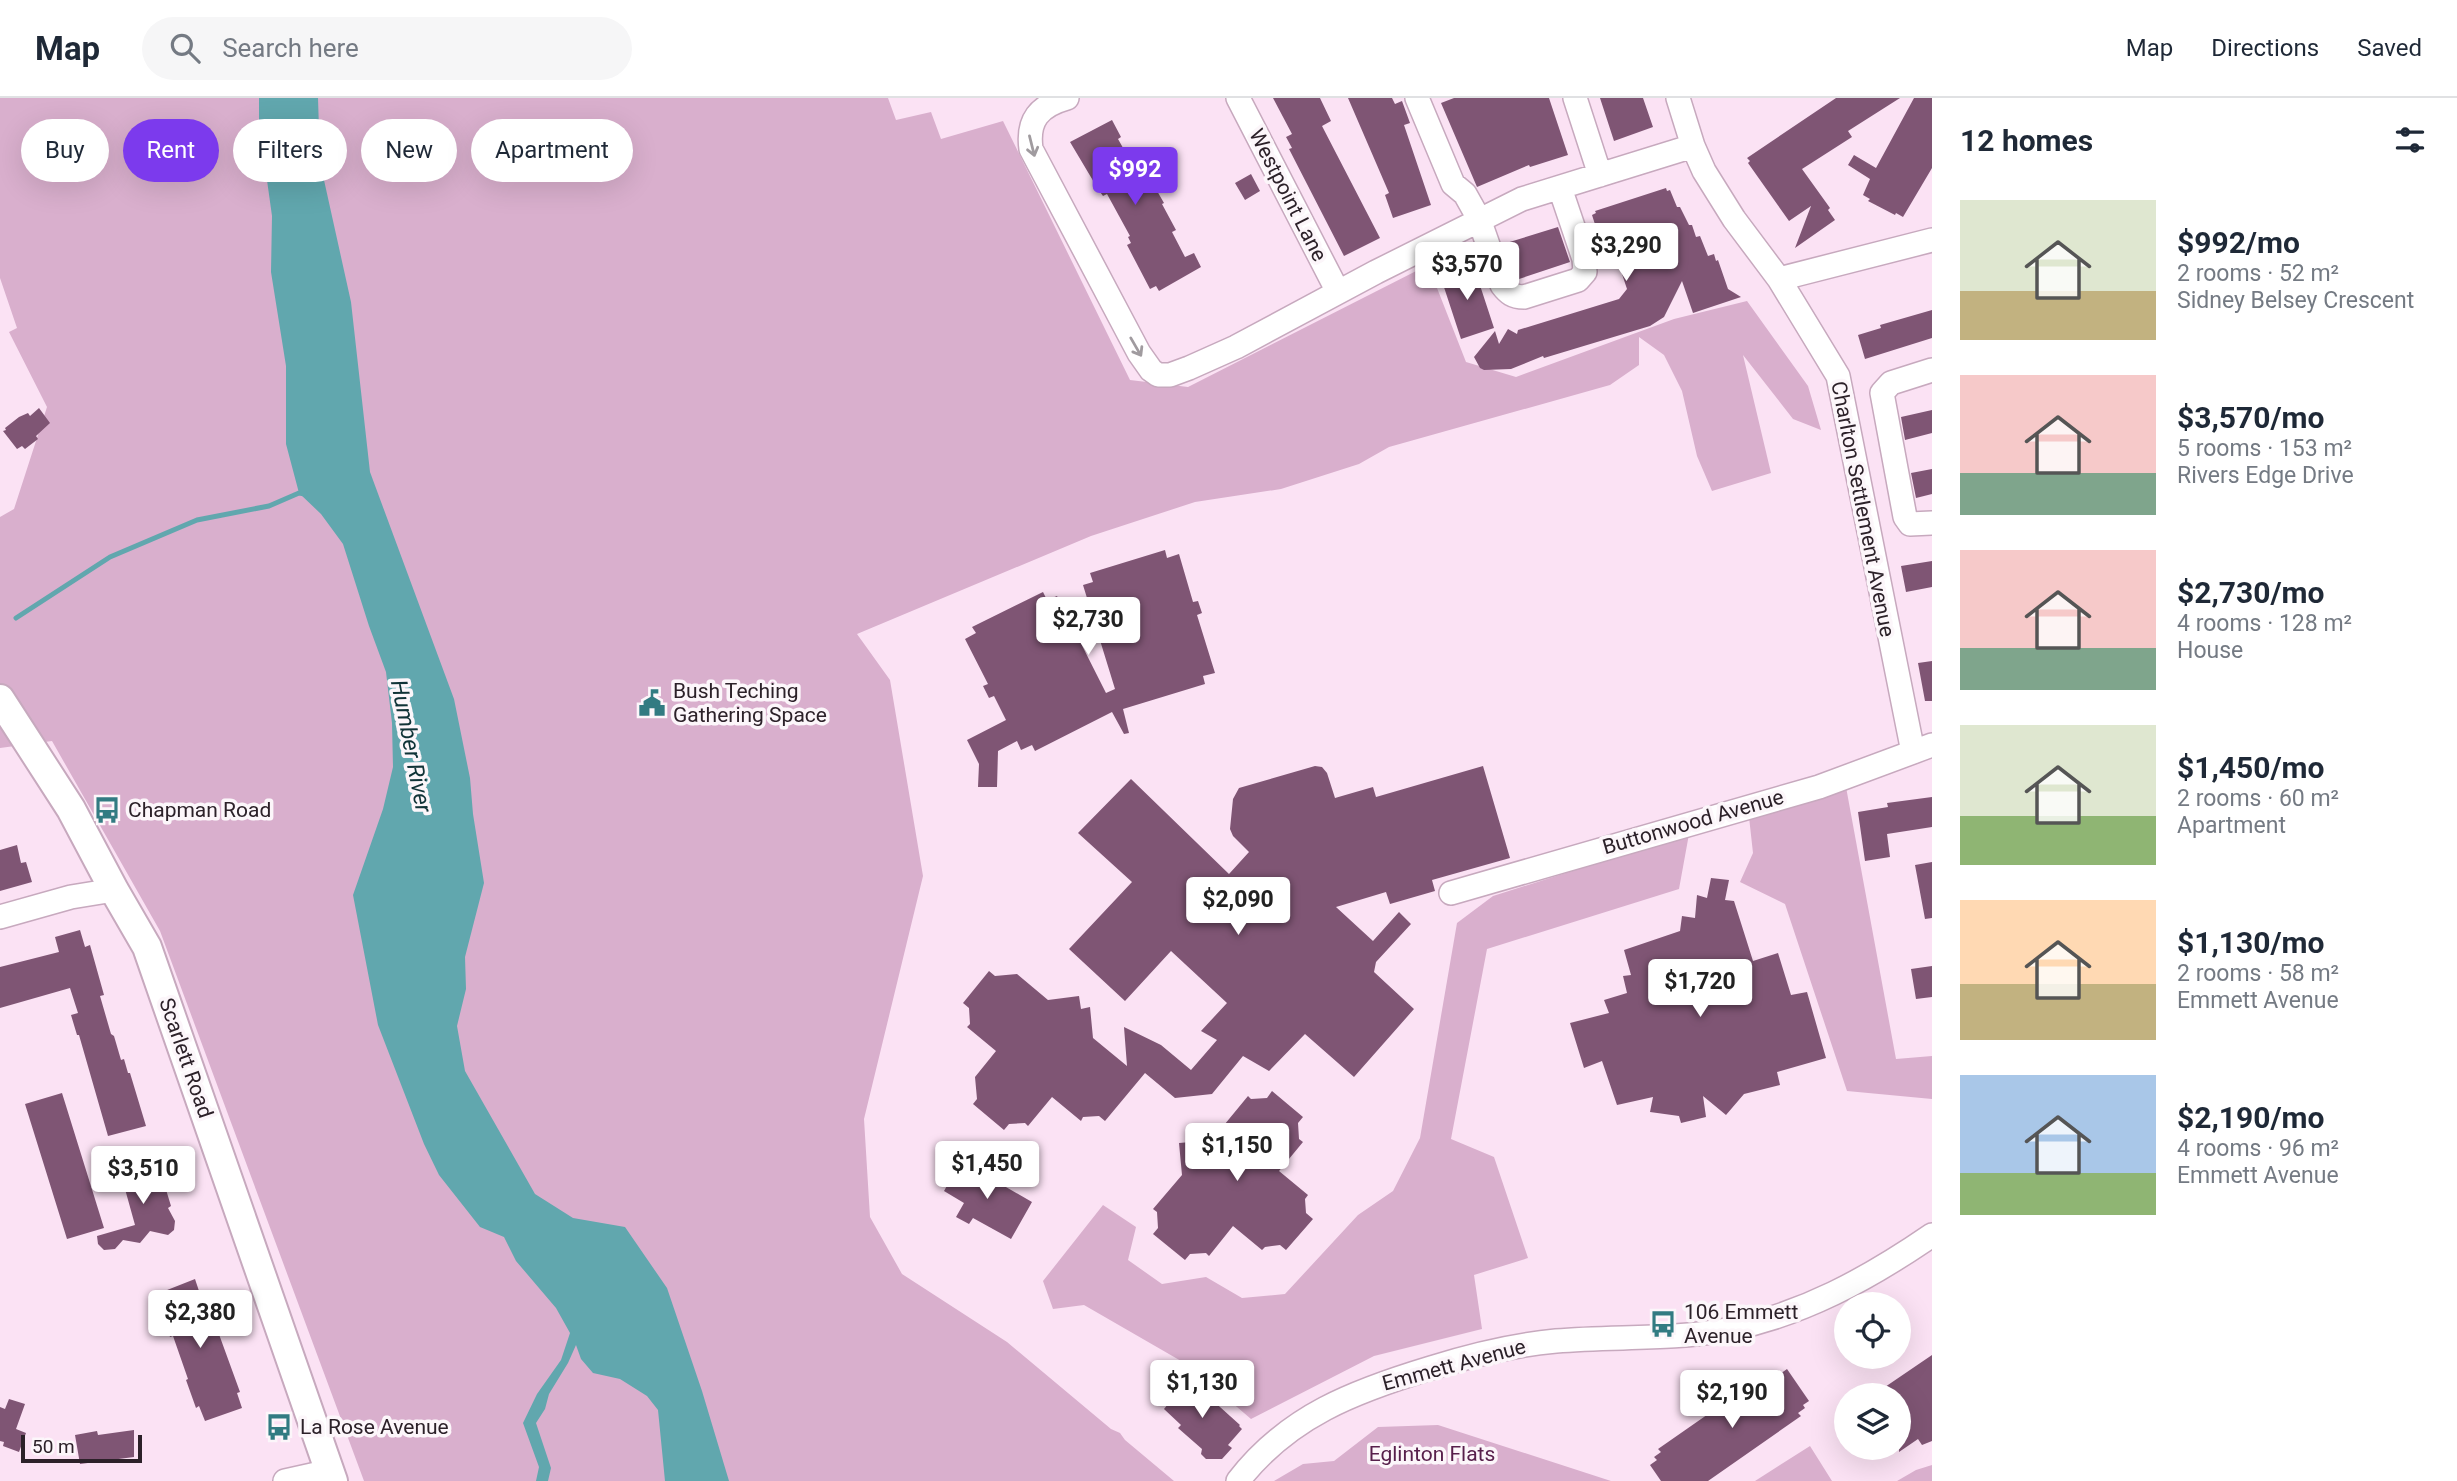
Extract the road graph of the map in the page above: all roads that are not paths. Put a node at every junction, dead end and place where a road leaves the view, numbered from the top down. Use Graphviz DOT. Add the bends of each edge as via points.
graph roads {
  1 [pos="1067,98"];
  2 [pos="1238,98"];
  3 [pos="1417,98"];
  4 [pos="1575,98"];
  5 [pos="1678,98"];
  6 [pos="1693,146"];
  7 [pos="1600,175"];
  8 [pos="1560,188"];
  9 [pos="1479,219"];
  10 [pos="1932,240"];
  11 [pos="1779,279"];
  12 [pos="1338,292"];
  13 [pos="1932,370"];
  14 [pos="1932,523"];
  15 [pos="0,699"];
  16 [pos="1922,749"];
  17 [pos="114,890"];
  18 [pos="1451,893"];
  19 [pos="0,917"];
  20 [pos="1932,1235"];
  21 [pos="331,1476"];
  22 [pos="285,1481"];
  23 [pos="1238,1481"];
  1 -- 12 [label="street, one-way" via="1049,103 1034,120 1029,132 1031,149 1151,370 1170,375 1189,368"];
  2 -- 12 [label="street, Westpoint Lane"];
  3 -- 9 [label="street" via="1452,184 1465,194"];
  4 -- 7 [label="street"];
  5 -- 6 [label="street, Charlton Settlement Avenue"];
  6 -- 7 [label="street"];
  6 -- 11 [label="street, Charlton Settlement Avenue" via="1716,192"];
  7 -- 8 [label="street"];
  8 -- 9 [label="street"];
  8 -- 9 [label="street" via="1586,265 1578,280 1524,297 1508,293"];
  9 -- 12 [label="street"];
  10 -- 11 [label="street"];
  11 -- 16 [label="street, Charlton Settlement Avenue" via="1838,376"];
  13 -- 14 [label="street" via="1891,383 1882,393 1905,517 1910,524"];
  15 -- 17 [label="main road, Scarlett Road" via="72,809"];
  16 -- 18 [label="street, Buttonwood Avenue" via="1819,787"];
  17 -- 19 [label="street"];
  17 -- 21 [label="main road, Scarlett Road" via="147,947"];
  20 -- 23 [label="street, Emmett Avenue" via="1839,1292 1746,1325 1669,1337 1532,1344 1379,1384 1323,1408 1286,1432"];
  21 -- 22 [label="street"];
}
